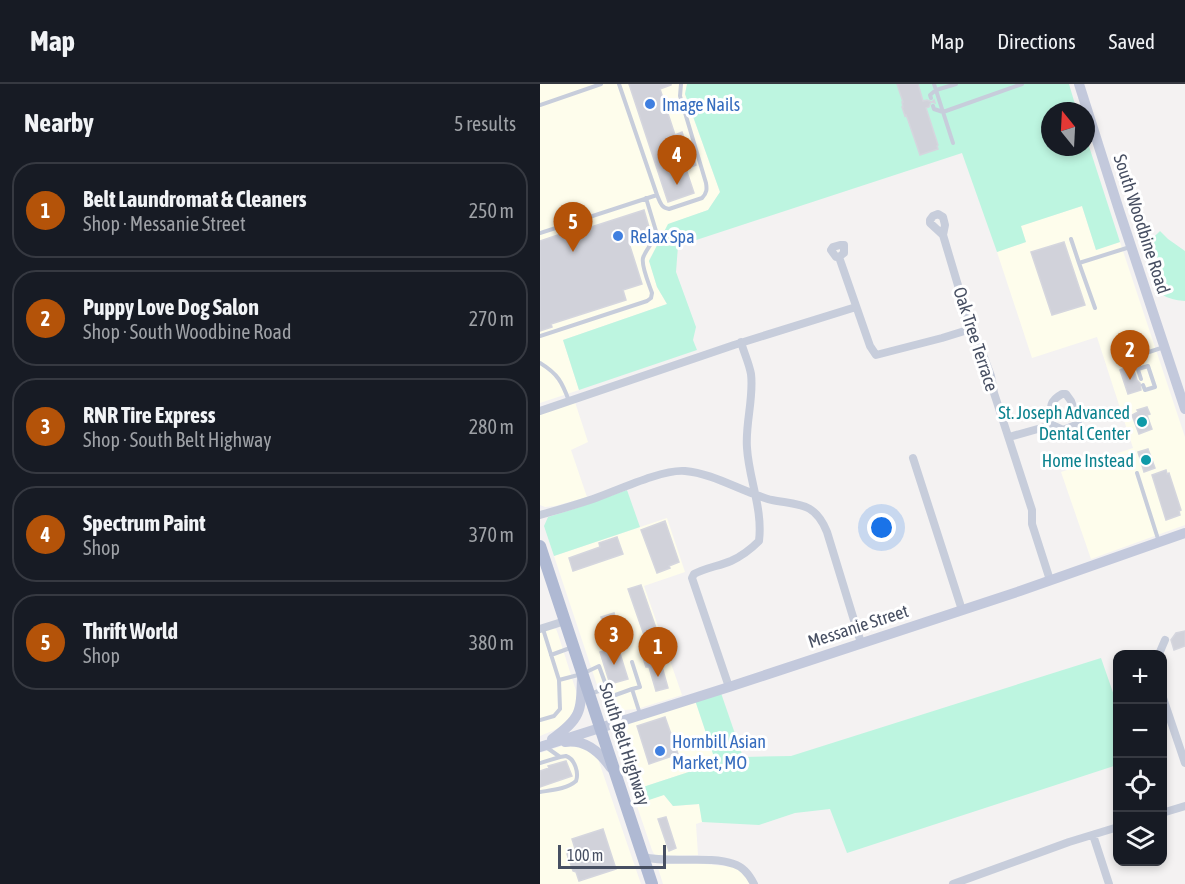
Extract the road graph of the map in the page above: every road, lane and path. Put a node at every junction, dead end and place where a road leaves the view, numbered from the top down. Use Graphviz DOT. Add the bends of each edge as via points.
graph roads {
  1 [pos="601,84"];
  2 [pos="619,84"];
  3 [pos="681,84"];
  4 [pos="934,84"];
  5 [pos="956,84"];
  6 [pos="1022,84"];
  7 [pos="1079,84"];
  8 [pos="936,90"];
  9 [pos="931,98"];
  10 [pos="540,105"];
  11 [pos="933,106"];
  12 [pos="943,112"];
  13 [pos="953,143"];
  14 [pos="657,195"];
  15 [pos="646,198"];
  16 [pos="540,233"];
  17 [pos="943,235"];
  18 [pos="1071,238"];
  19 [pos="1131,247"];
  20 [pos="839,257"];
  21 [pos="1079,263"];
  22 [pos="856,307"];
  23 [pos="1095,308"];
  24 [pos="971,329"];
  25 [pos="540,336"];
  26 [pos="741,342"];
  27 [pos="1165,347"];
  28 [pos="540,363"];
  29 [pos="1138,369"];
  30 [pos="1141,379"];
  31 [pos="1143,385"];
  32 [pos="569,401"];
  33 [pos="1185,409"];
  34 [pos="540,411"];
  35 [pos="1052,425"];
  36 [pos="1009,437"];
  37 [pos="913,458"];
  38 [pos="1137,473"];
  39 [pos="756,494"];
  40 [pos="540,515"];
  41 [pos="1185,533"];
  42 [pos="1159,542"];
  43 [pos="540,546"];
  44 [pos="1050,580"];
  45 [pos="962,610"];
  46 [pos="565,621"];
  47 [pos="541,628"];
  48 [pos="1164,640"];
  49 [pos="861,643"];
  50 [pos="574,647"];
  51 [pos="1160,650"];
  52 [pos="551,655"];
  53 [pos="632,662"];
  54 [pos="582,674"];
  55 [pos="559,680"];
  56 [pos="729,687"];
  57 [pos="607,688"];
  58 [pos="632,689"];
  59 [pos="589,694"];
  60 [pos="1165,704"];
  61 [pos="640,714"];
  62 [pos="540,720"];
  63 [pos="600,727"];
  64 [pos="542,746"];
  65 [pos="560,757"];
  66 [pos="540,763"];
  67 [pos="1185,763"];
  68 [pos="617,777"];
  69 [pos="540,792"];
  70 [pos="1185,806"];
  71 [pos="1165,812"];
  72 [pos="1113,829"];
  73 [pos="1093,835"];
  74 [pos="644,857"];
  75 [pos="652,884"];
  76 [pos="754,884"];
  77 [pos="953,884"];
  78 [pos="1109,884"];
  1 -- 10 [label="lane"];
  2 -- 14 [label="lane"];
  3 -- 14 [label="lane" via="680,96 706,194 669,209 661,206"];
  4 -- 8 [label="lane"];
  5 -- 8 [label="lane"];
  6 -- 12 [label="lane"];
  7 -- 19 [label="street, South Woodbine Road"];
  8 -- 9 [label="lane"];
  8 -- 12 [label="lane"];
  11 -- 12 [label="lane"];
  12 -- 13 [label="lane"];
  14 -- 15 [label="lane"];
  15 -- 16 [label="lane"];
  15 -- 25 [label="lane" via="657,231 642,264 651,298"];
  17 -- 24 [label="street, Oak Tree Terrace"];
  18 -- 21 [label="lane"];
  19 -- 21 [label="lane"];
  19 -- 27 [label="street, South Woodbine Road"];
  20 -- 22 [label="street"];
  21 -- 23 [label="lane"];
  22 -- 24 [label="street" via="876,355"];
  22 -- 26 [label="street"];
  24 -- 36 [label="street, Oak Tree Terrace" via="991,376"];
  26 -- 32 [label="street"];
  26 -- 39 [label="street" via="751,374 747,446"];
  27 -- 29 [label="lane" via="1134,357"];
  27 -- 33 [label="street, South Woodbine Road"];
  28 -- 32 [label="lane" via="556,374"];
  29 -- 30 [label="lane"];
  29 -- 31 [label="lane" via="1148,366 1155,387 1145,390"];
  32 -- 34 [label="street"];
  35 -- 35 [label="street" via="1064,430 1078,421 1066,394 1052,401"];
  35 -- 36 [label="street"];
  36 -- 44 [label="street, Oak Tree Terrace"];
  37 -- 45 [label="street"];
  38 -- 42 [label="lane"];
  39 -- 40 [label="street" via="683,471 659,475"];
  39 -- 49 [label="street" via="798,504 822,520"];
  39 -- 56 [label="street" via="759,541 749,551 699,571 692,578"];
  41 -- 42 [label="street, Messanie Street"];
  42 -- 44 [label="street, Messanie Street"];
  43 -- 46 [label="main road, South Belt Highway"];
  44 -- 45 [label="street, Messanie Street"];
  45 -- 49 [label="street, Messanie Street"];
  46 -- 47 [label="street"];
  46 -- 50 [label="main road, South Belt Highway"];
  47 -- 52 [label="lane"];
  48 -- 51 [label="street"];
  49 -- 56 [label="street, Messanie Street"];
  50 -- 52 [label="lane"];
  50 -- 54 [label="main road, South Belt Highway"];
  52 -- 55 [label="lane"];
  53 -- 58 [label="lane" via="640,687"];
  54 -- 55 [label="lane"];
  54 -- 57 [label="lane" via="599,666"];
  54 -- 59 [label="main road, South Belt Highway"];
  54 -- 64 [label="street" via="579,712 568,728"];
  55 -- 62 [label="lane" via="560,709 554,716"];
  56 -- 61 [label="street, Messanie Street"];
  57 -- 58 [label="lane" via="610,697"];
  57 -- 59 [label="lane"];
  58 -- 61 [label="lane"];
  59 -- 63 [label="main road, South Belt Highway"];
  60 -- 67 [label="street"];
  61 -- 63 [label="street, Messanie Street"];
  63 -- 64 [label="street, Messanie Street"];
  63 -- 68 [label="main road, South Belt Highway"];
  64 -- 65 [label="lane"];
  64 -- 68 [label="street" via="569,741 591,746"];
  65 -- 66 [label="lane"];
  65 -- 69 [label="lane" via="572,759 576,782"];
  68 -- 74 [label="main road, South Belt Highway"];
  70 -- 71 [label="street"];
  72 -- 73 [label="street"];
  73 -- 77 [label="street"];
  73 -- 78 [label="street"];
  74 -- 75 [label="main road, South Belt Highway"];
  74 -- 76 [label="street" via="735,864"];
}
